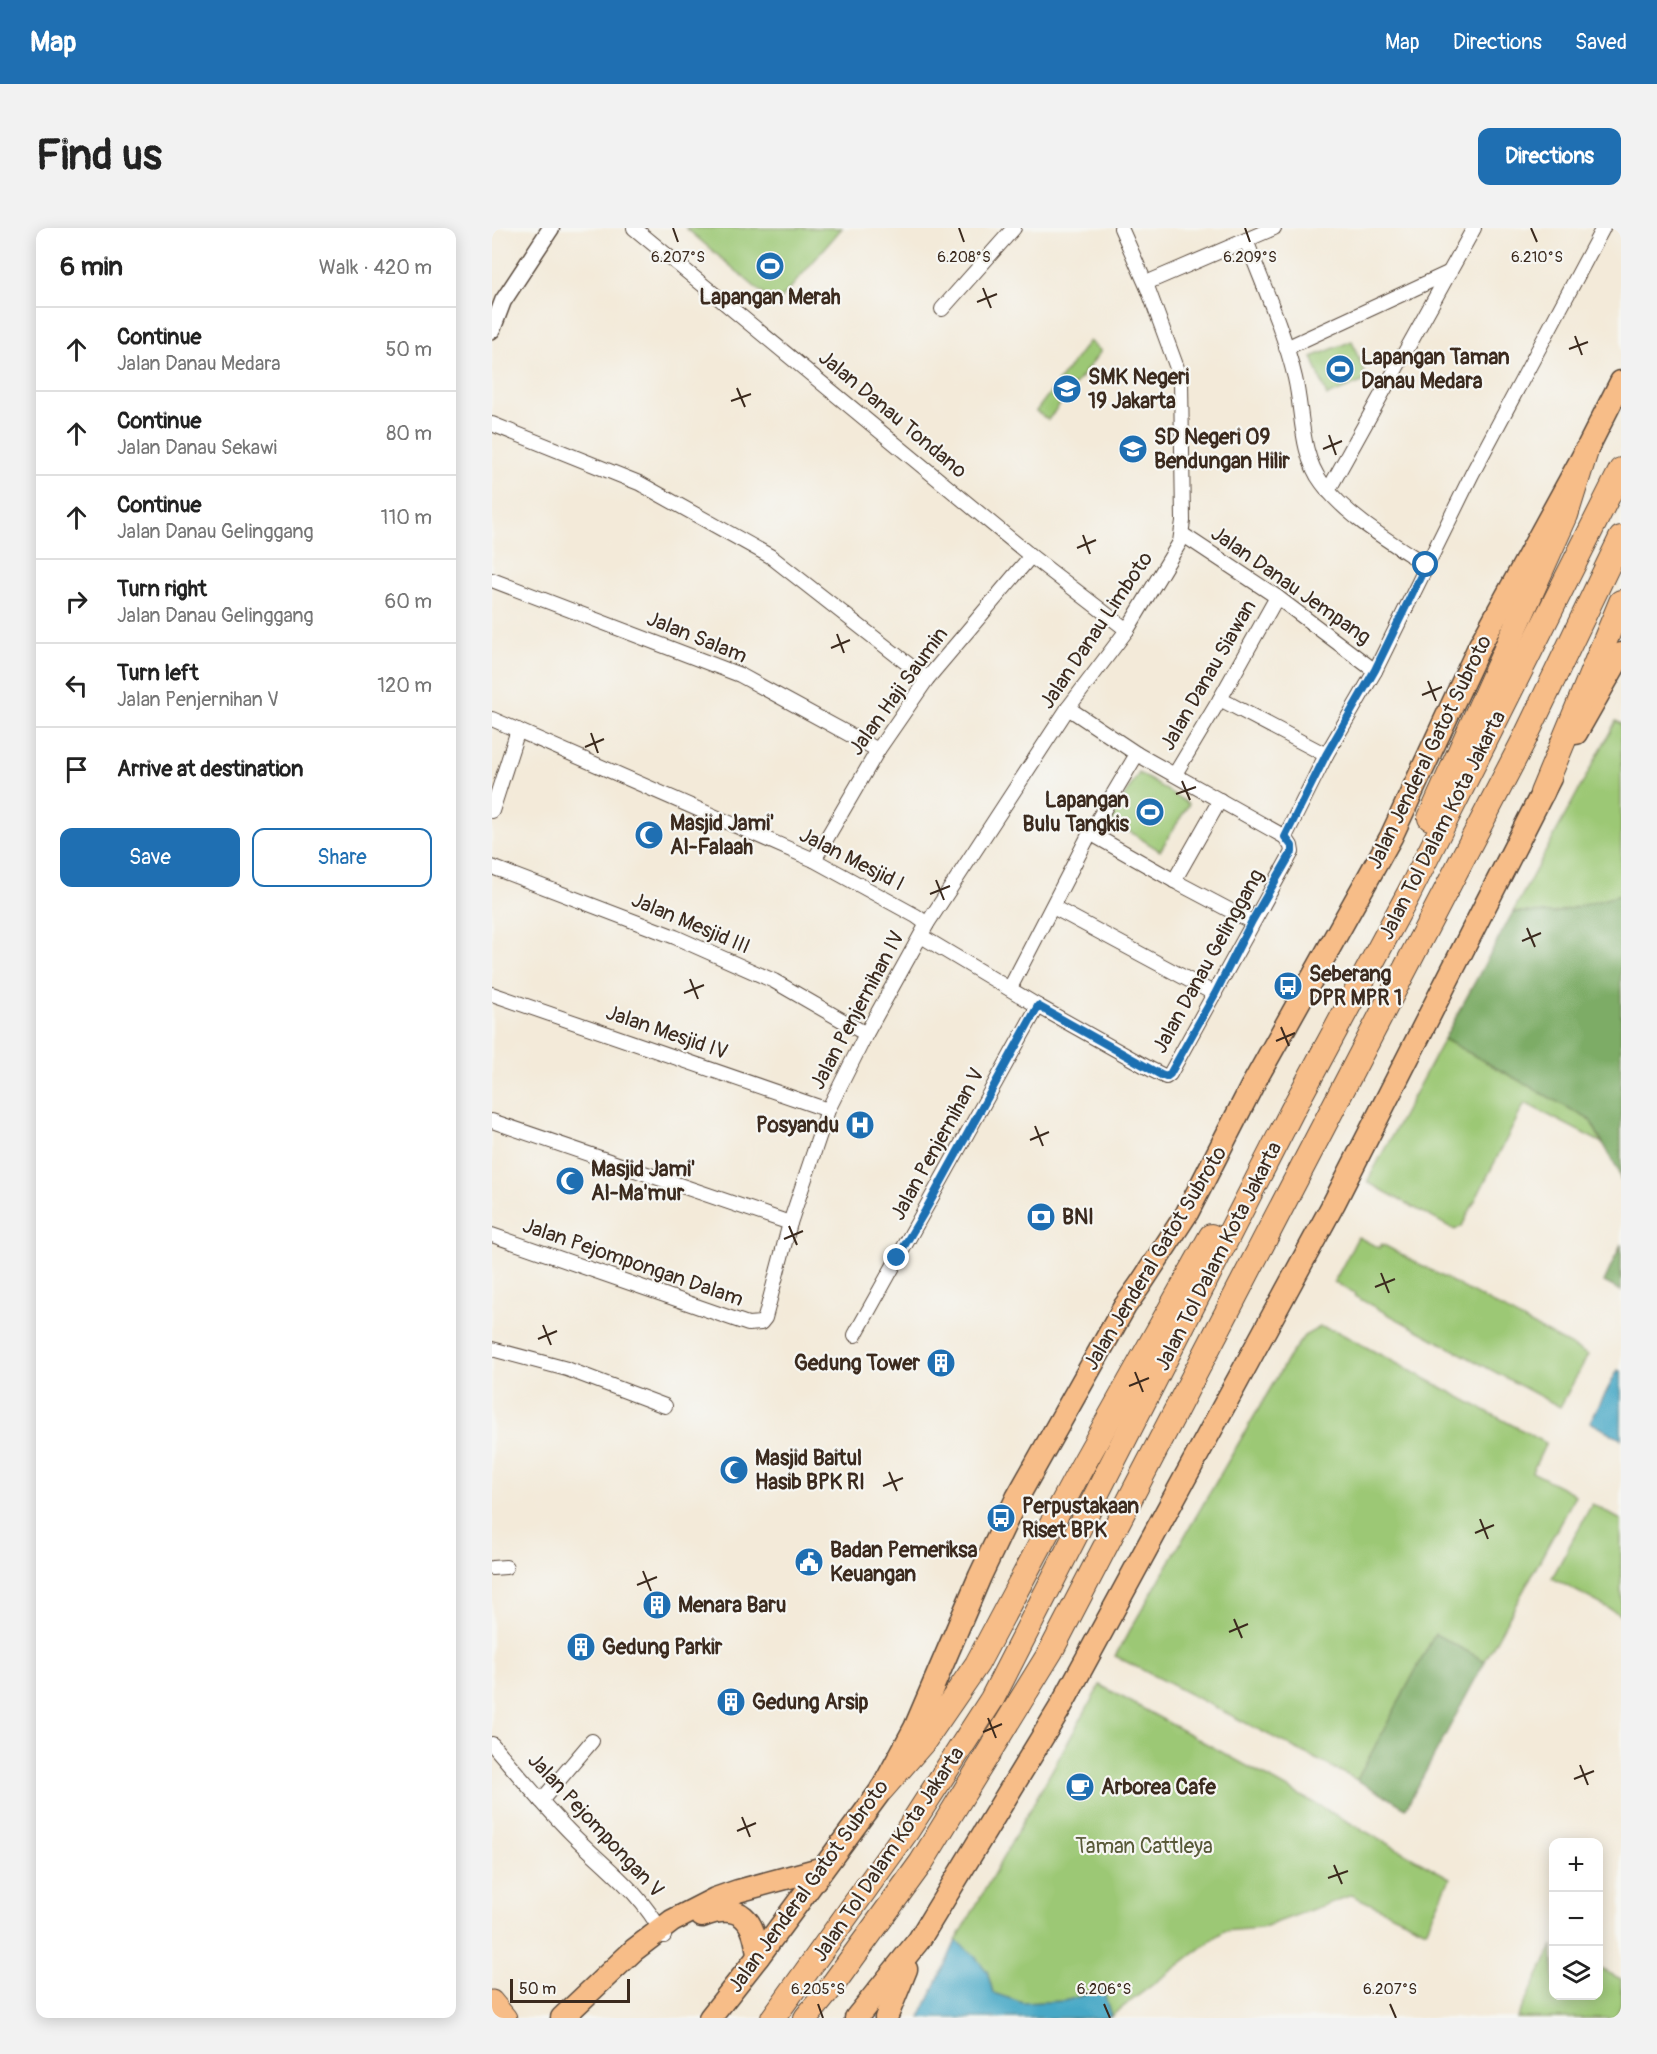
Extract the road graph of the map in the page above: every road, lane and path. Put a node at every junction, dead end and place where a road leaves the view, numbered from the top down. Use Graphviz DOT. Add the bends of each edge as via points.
graph roads {
  1 [pos="551,228"];
  2 [pos="634,228"];
  3 [pos="1014,228"];
  4 [pos="1121,228"];
  5 [pos="1274,228"];
  6 [pos="1474,228"];
  7 [pos="1603,228"];
  8 [pos="1246,240"];
  9 [pos="1450,272"];
  10 [pos="1146,283"];
  11 [pos="497,297"];
  12 [pos="942,309"];
  13 [pos="492,330"];
  14 [pos="1286,348"];
  15 [pos="1621,382"];
  16 [pos="492,424"];
  17 [pos="1586,451"];
  18 [pos="1621,470"];
  19 [pos="1328,492"];
  20 [pos="1182,534"];
  21 [pos="1621,538"];
  22 [pos="1031,556"];
  23 [pos="1426,565"];
  24 [pos="492,580"];
  25 [pos="1277,597"];
  26 [pos="1621,602"];
  27 [pos="1127,630"];
  28 [pos="1621,654"];
  29 [pos="1375,670"];
  30 [pos="927,679"];
  31 [pos="1220,699"];
  32 [pos="1068,708"];
  33 [pos="492,719"];
  34 [pos="518,730"];
  35 [pos="878,750"];
  36 [pos="1137,754"];
  37 [pos="1326,755"];
  38 [pos="1175,774"];
  39 [pos="1542,793"];
  40 [pos="1220,800"];
  41 [pos="492,811"];
  42 [pos="1090,833"];
  43 [pos="1285,837"];
  44 [pos="814,860"];
  45 [pos="492,867"];
  46 [pos="1174,881"];
  47 [pos="1408,895"];
  48 [pos="1053,907"];
  49 [pos="1252,921"];
  50 [pos="924,930"];
  51 [pos="1010,988"];
  52 [pos="492,994"];
  53 [pos="1215,994"];
  54 [pos="1038,1006"];
  55 [pos="866,1034"];
  56 [pos="828,1110"];
  57 [pos="1292,1111"];
  58 [pos="492,1121"];
  59 [pos="790,1223"];
  60 [pos="492,1235"];
  61 [pos="761,1323"];
  62 [pos="855,1335"];
  63 [pos="492,1349"];
  64 [pos="665,1406"];
  65 [pos="506,1567"];
  66 [pos="492,1568"];
  67 [pos="592,1741"];
  68 [pos="492,1744"];
  69 [pos="882,1790"];
  70 [pos="541,1801"];
  71 [pos="823,1868"];
  72 [pos="662,1933"];
  73 [pos="919,1940"];
  74 [pos="758,1957"];
  75 [pos="492,2001"];
  76 [pos="506,2018"];
  77 [pos="562,2018"];
  78 [pos="579,2018"];
  79 [pos="710,2018"];
  80 [pos="773,2018"];
  81 [pos="806,2018"];
  82 [pos="856,2018"];
  83 [pos="886,2018"];
  1 -- 11 [label="street"];
  2 -- 22 [label="street, Jalan Danau Tondano"];
  3 -- 12 [label="street"];
  4 -- 10 [label="street, Jalan Danau Limboto"];
  5 -- 8 [label="street"];
  6 -- 9 [label="street"];
  7 -- 23 [label="street"];
  8 -- 10 [label="street"];
  8 -- 14 [label="street"];
  9 -- 14 [label="street"];
  9 -- 19 [label="street"];
  10 -- 20 [label="street, Jalan Danau Limboto" via="1182,388"];
  11 -- 13 [label="street"];
  14 -- 19 [label="street" via="1313,467"];
  15 -- 17 [label="highway, Jalan Jenderal Gatot Subroto"];
  16 -- 30 [label="street" via="639,483 770,556"];
  17 -- 47 [label="highway" via="1566,515 1426,826"];
  17 -- 69 [label="highway, Jalan Jenderal Gatot Subroto" via="1480,645 1390,837 1186,1213 1125,1306 1017,1497 920,1718"];
  18 -- 47 [label="highway, Jalan Tol Dalam Kota Jakarta"];
  19 -- 23 [label="street" via="1368,527"];
  20 -- 25 [label="street, Jalan Danau Jempang"];
  20 -- 27 [label="street, Jalan Danau Limboto"];
  21 -- 81 [label="highway, Jalan Tol Dalam Kota Jakarta" via="1524,740 1051,1651 921,1863"];
  22 -- 27 [label="street, Jalan Danau Tondano"];
  22 -- 30 [label="street, Jalan Haji Saumin"];
  23 -- 29 [label="street"];
  24 -- 35 [label="street, Jalan Salam" via="740,675"];
  25 -- 29 [label="street, Jalan Danau Jempang"];
  25 -- 31 [label="street, Jalan Danau Siawan"];
  26 -- 39 [label="highway"];
  27 -- 32 [label="street, Jalan Danau Limboto"];
  28 -- 39 [label="highway"];
  29 -- 37 [label="street"];
  30 -- 35 [label="street, Jalan Haji Saumin"];
  31 -- 37 [label="street"];
  31 -- 38 [label="street, Jalan Danau Siawan"];
  32 -- 36 [label="street"];
  32 -- 50 [label="street, Jalan Danau Limboto"];
  33 -- 34 [label="street, Jalan Mesjid I"];
  34 -- 41 [label="street"];
  34 -- 44 [label="street, Jalan Mesjid I"];
  35 -- 44 [label="street, Jalan Haji Saumin"];
  36 -- 38 [label="street"];
  36 -- 42 [label="street"];
  37 -- 43 [label="street"];
  38 -- 40 [label="street"];
  39 -- 73 [label="highway" via="1329,1213 1084,1666"];
  40 -- 43 [label="street"];
  40 -- 46 [label="street"];
  42 -- 46 [label="street"];
  42 -- 48 [label="street"];
  43 -- 49 [label="street, Jalan Danau Gelinggang" via="1292,852"];
  44 -- 50 [label="street, Jalan Mesjid I"];
  45 -- 55 [label="street, Jalan Mesjid III" via="675,937 774,981"];
  46 -- 49 [label="street"];
  47 -- 57 [label="highway, Jalan Tol Dalam Kota Jakarta"];
  48 -- 51 [label="street"];
  48 -- 53 [label="street"];
  49 -- 53 [label="street, Jalan Danau Gelinggang"];
  50 -- 51 [label="street, Jalan Danau Gelinggang"];
  50 -- 55 [label="street, Jalan Penjernihan IV"];
  51 -- 54 [label="street, Jalan Danau Gelinggang"];
  52 -- 56 [label="street, Jalan Mesjid IV"];
  53 -- 54 [label="street, Jalan Danau Gelinggang" via="1166,1077"];
  54 -- 62 [label="street, Jalan Penjernihan V"];
  55 -- 56 [label="street, Jalan Penjernihan IV"];
  56 -- 59 [label="street, Jalan Penjernihan IV"];
  57 -- 69 [label="highway" via="1234,1196 977,1664 924,1742"];
  57 -- 80 [label="highway, Jalan Tol Dalam Kota Jakarta" via="992,1699 908,1831"];
  58 -- 59 [label="street"];
  59 -- 61 [label="street, Jalan Penjernihan IV"];
  60 -- 61 [label="street, Jalan Pejompongan Dalam" via="748,1324"];
  63 -- 64 [label="street" via="567,1369"];
  65 -- 66 [label="street"];
  67 -- 70 [label="street"];
  68 -- 70 [label="street, Jalan Pejompongan V"];
  69 -- 71 [label="highway, Jalan Jenderal Gatot Subroto"];
  70 -- 72 [label="street, Jalan Pejompongan V" via="640,1898"];
  71 -- 72 [label="highway" via="715,1899"];
  71 -- 74 [label="highway, Jalan Jenderal Gatot Subroto"];
  72 -- 74 [label="highway" via="705,1915 725,1910 737,1912 756,1936"];
  72 -- 77 [label="highway" via="634,1950"];
  72 -- 78 [label="highway"];
  73 -- 82 [label="highway"];
  73 -- 83 [label="highway"];
  74 -- 79 [label="highway, Jalan Jenderal Gatot Subroto"];
  75 -- 76 [label="main road"];
}
